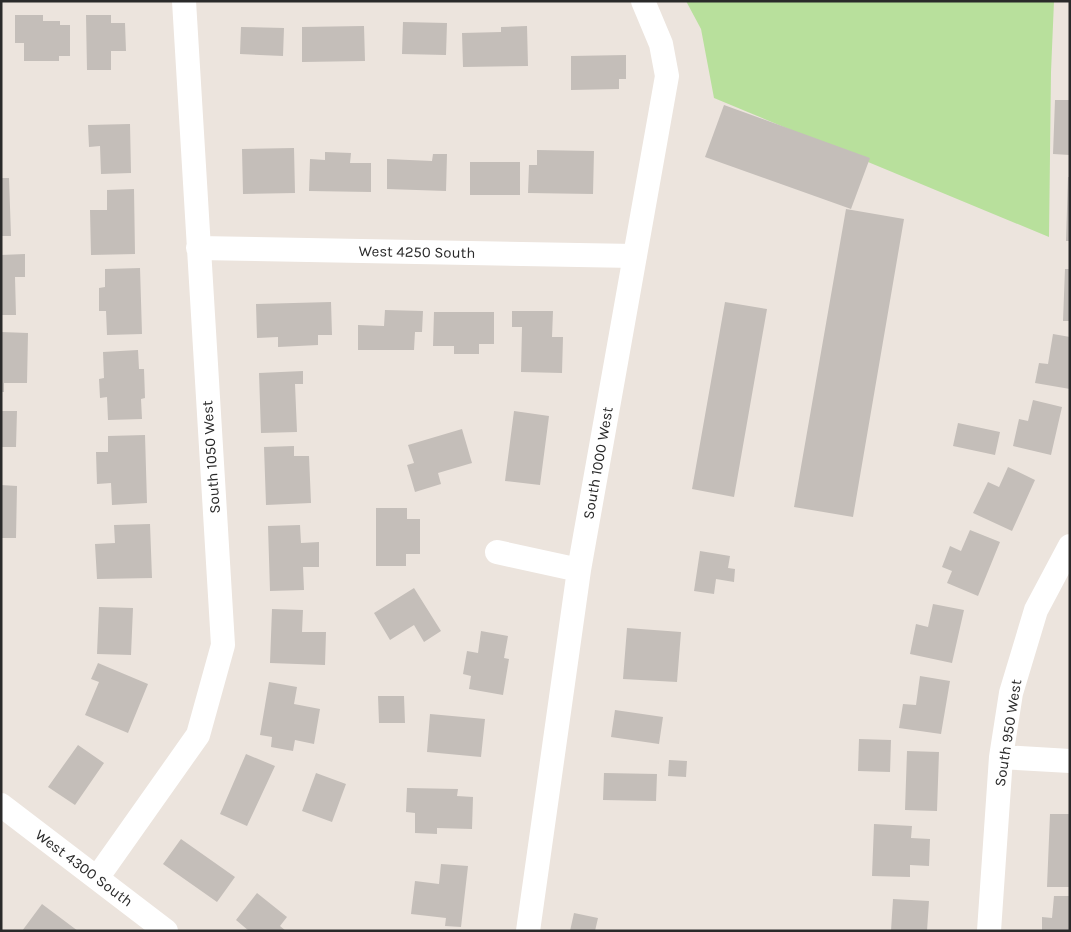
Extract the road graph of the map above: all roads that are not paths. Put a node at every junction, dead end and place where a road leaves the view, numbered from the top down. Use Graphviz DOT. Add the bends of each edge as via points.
graph roads {
  1 [pos="184,1"];
  2 [pos="642,1"];
  3 [pos="198,248"];
  4 [pos="635,256"];
  5 [pos="1070,546"];
  6 [pos="497,552"];
  7 [pos="578,570"];
  8 [pos="1001,757"];
  9 [pos="1070,761"];
  10 [pos="1,805"];
  11 [pos="97,878"];
  12 [pos="166,931"];
  13 [pos="528,931"];
  14 [pos="989,931"];
  1 -- 3 [label="street, South 1050 West"];
  2 -- 4 [label="street, South 1000 West" via="661,44 667,76"];
  3 -- 4 [label="street, West 4250 South"];
  3 -- 11 [label="street, South 1050 West" via="223,645 198,735"];
  4 -- 7 [label="street, South 1000 West"];
  5 -- 8 [label="street, South 950 West" via="1036,610 1010,693"];
  6 -- 7 [label="street"];
  7 -- 13 [label="street, South 1000 West"];
  8 -- 9 [label="street"];
  8 -- 14 [label="street, South 950 West"];
  10 -- 11 [label="street, West 4300 South"];
  11 -- 12 [label="street, West 4300 South"];
}
